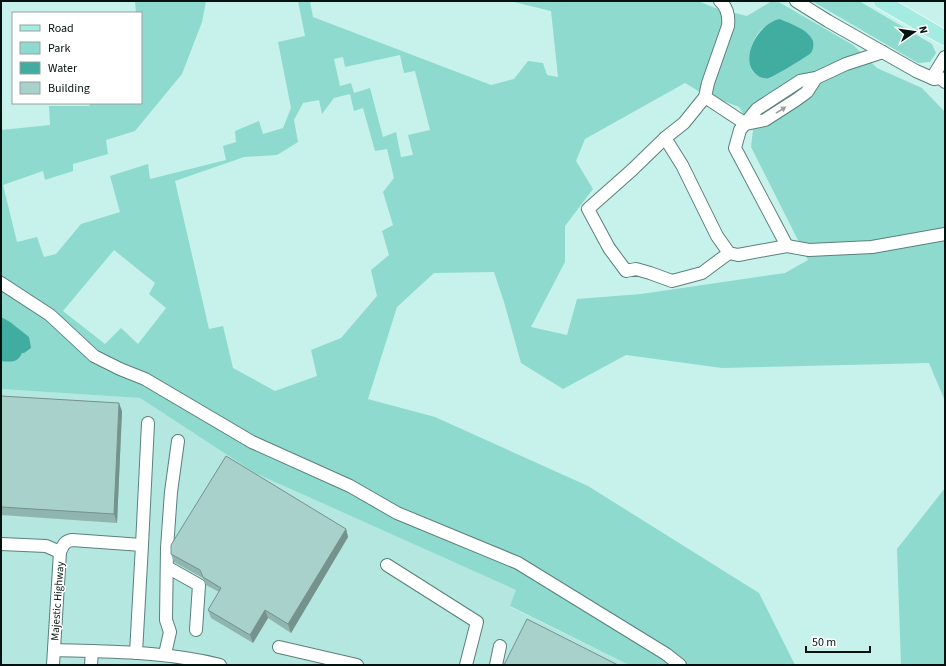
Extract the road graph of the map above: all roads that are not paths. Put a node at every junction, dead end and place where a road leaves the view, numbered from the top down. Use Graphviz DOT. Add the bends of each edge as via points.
graph roads {
  1 [pos="720,1"];
  2 [pos="796,1"];
  3 [pos="881,1"];
  4 [pos="945,38"];
  5 [pos="883,52"];
  6 [pos="945,57"];
  7 [pos="932,78"];
  8 [pos="945,82"];
  9 [pos="705,97"];
  10 [pos="746,124"];
  11 [pos="665,138"];
  12 [pos="945,234"];
  13 [pos="787,246"];
  14 [pos="729,253"];
  15 [pos="1,283"];
  16 [pos="148,423"];
  17 [pos="178,441"];
  18 [pos="1,544"];
  19 [pos="142,545"];
  20 [pos="60,552"];
  21 [pos="387,565"];
  22 [pos="167,567"];
  23 [pos="196,630"];
  24 [pos="500,646"];
  25 [pos="279,647"];
  26 [pos="54,650"];
  27 [pos="92,651"];
  28 [pos="136,653"];
  29 [pos="171,658"];
  30 [pos="198,662"];
  31 [pos="331,662"];
  32 [pos="53,665"];
  33 [pos="92,665"];
  34 [pos="220,665"];
  35 [pos="357,665"];
  36 [pos="466,665"];
  37 [pos="496,665"];
  38 [pos="680,665"];
  1 -- 9 [label="street" via="729,16 728,26"];
  2 -- 5 [label="street"];
  3 -- 4 [label="main road"];
  5 -- 7 [label="street"];
  5 -- 10 [label="street" via="846,64 816,78 806,92 796,100 765,120"];
  6 -- 7 [label="street"];
  7 -- 8 [label="street" via="941,78"];
  9 -- 10 [label="street"];
  9 -- 11 [label="street" via="684,123"];
  10 -- 13 [label="street" via="740,130 735,148"];
  11 -- 14 [label="street" via="682,165 717,236"];
  11 -- 14 [label="street" via="588,209 609,248 626,272 636,269 672,281 702,273"];
  12 -- 13 [label="street" via="872,247 809,250"];
  13 -- 14 [label="street" via="738,255"];
  15 -- 38 [label="street" via="50,315 94,356 145,379 252,442 350,486 397,513 518,563"];
  16 -- 19 [label="street"];
  17 -- 22 [label="street" via="171,492"];
  18 -- 20 [label="street" via="46,546"];
  19 -- 20 [label="street" via="72,540 64,544"];
  19 -- 28 [label="street"];
  20 -- 26 [label="street, Majestic Highway"];
  21 -- 36 [label="street" via="477,622"];
  22 -- 23 [label="street" via="199,585"];
  22 -- 29 [label="street" via="166,620 170,632"];
  24 -- 37 [label="street"];
  25 -- 31 [label="street"];
  26 -- 27 [label="street"];
  26 -- 32 [label="street, Majestic Highway"];
  27 -- 28 [label="street"];
  27 -- 33 [label="street"];
  28 -- 29 [label="street"];
  29 -- 30 [label="street"];
  30 -- 34 [label="street"];
  31 -- 35 [label="street"];
}
